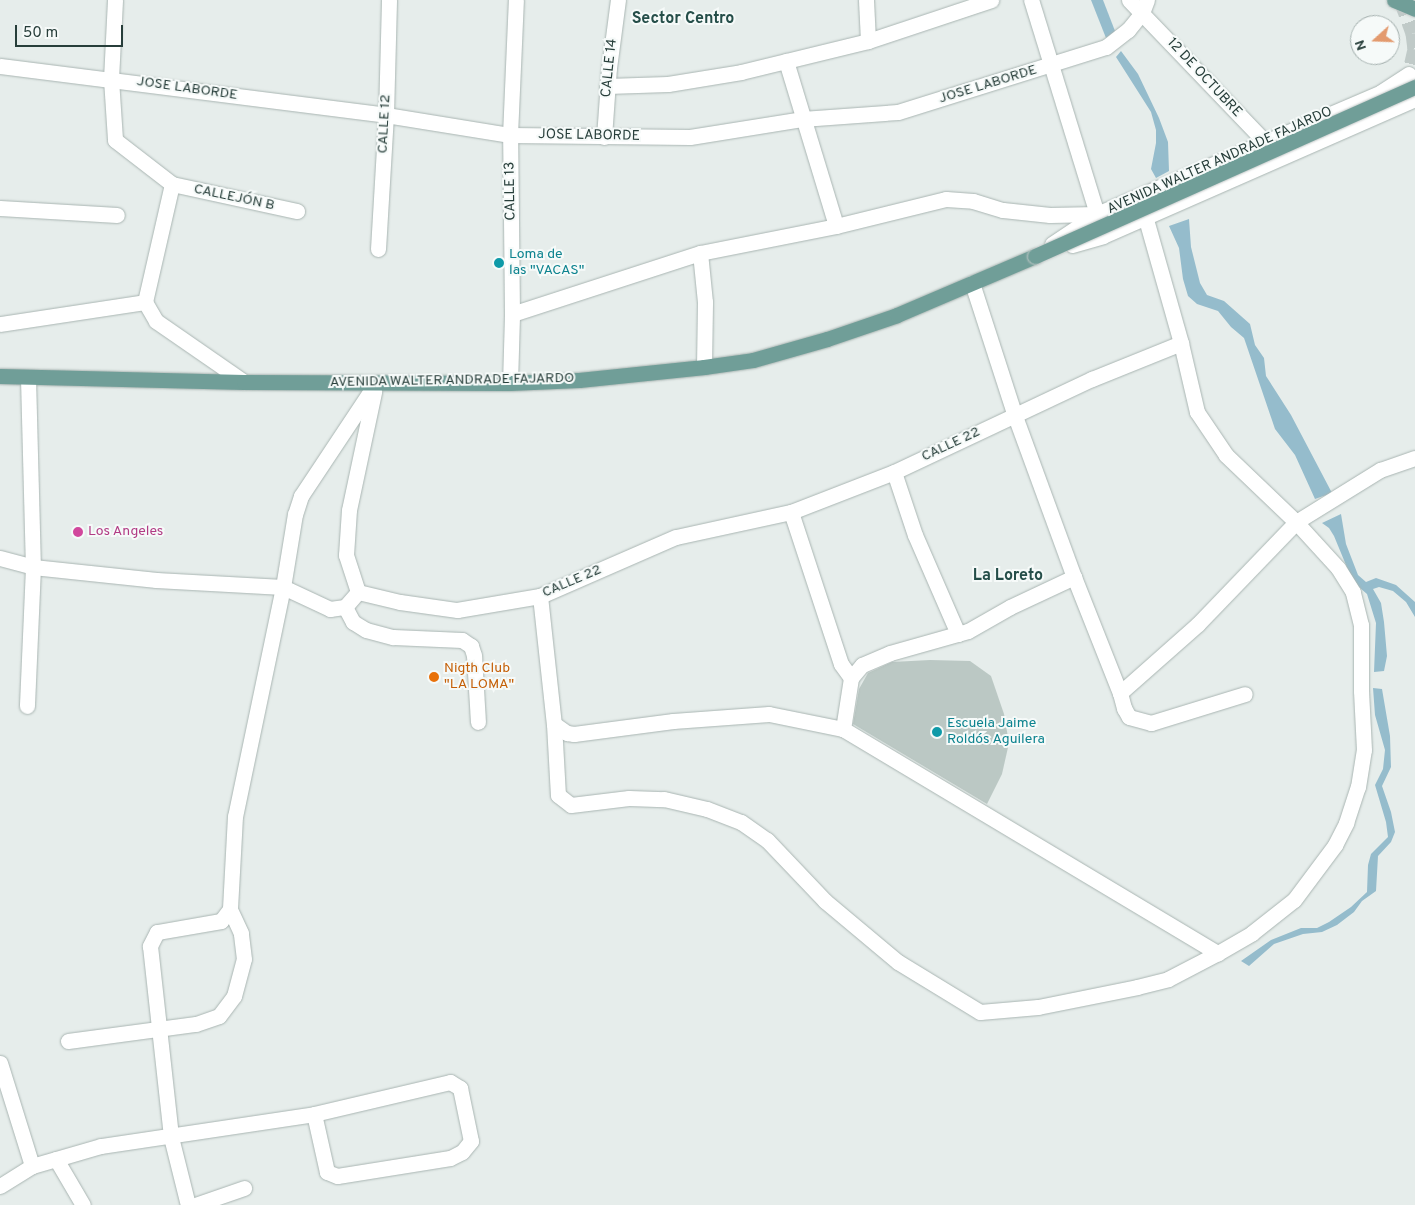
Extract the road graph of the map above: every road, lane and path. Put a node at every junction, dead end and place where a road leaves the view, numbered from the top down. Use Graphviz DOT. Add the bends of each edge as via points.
graph roads {
  1 [pos="115,0"];
  2 [pos="389,0"];
  3 [pos="516,0"];
  4 [pos="618,0"];
  5 [pos="866,0"];
  6 [pos="991,0"];
  7 [pos="1031,0"];
  8 [pos="1130,0"];
  9 [pos="1394,0"];
  10 [pos="1145,6"];
  11 [pos="1415,9"];
  12 [pos="868,40"];
  13 [pos="786,61"];
  14 [pos="0,66"];
  15 [pos="1051,66"];
  16 [pos="111,79"];
  17 [pos="1412,81"];
  18 [pos="607,86"];
  19 [pos="1415,99"];
  20 [pos="1387,111"];
  21 [pos="386,116"];
  22 [pos="802,119"];
  23 [pos="510,135"];
  24 [pos="604,136"];
  25 [pos="1264,141"];
  26 [pos="1273,160"];
  27 [pos="172,184"];
  28 [pos="0,208"];
  29 [pos="297,211"];
  30 [pos="1097,214"];
  31 [pos="116,215"];
  32 [pos="1145,216"];
  33 [pos="836,226"];
  34 [pos="378,249"];
  35 [pos="700,253"];
  36 [pos="1035,256"];
  37 [pos="972,283"];
  38 [pos="145,302"];
  39 [pos="512,314"];
  40 [pos="0,324"];
  41 [pos="1181,343"];
  42 [pos="704,367"];
  43 [pos="0,376"];
  44 [pos="28,378"];
  45 [pos="244,382"];
  46 [pos="376,383"];
  47 [pos="510,383"];
  48 [pos="1015,416"];
  49 [pos="1415,459"];
  50 [pos="894,472"];
  51 [pos="791,512"];
  52 [pos="1296,522"];
  53 [pos="0,558"];
  54 [pos="33,567"];
  55 [pos="1074,578"];
  56 [pos="283,587"];
  57 [pos="358,592"];
  58 [pos="540,596"];
  59 [pos="345,607"];
  60 [pos="958,634"];
  61 [pos="851,678"];
  62 [pos="1120,692"];
  63 [pos="1245,694"];
  64 [pos="27,706"];
  65 [pos="478,722"];
  66 [pos="554,724"];
  67 [pos="843,729"];
  68 [pos="230,909"];
  69 [pos="1218,952"];
  70 [pos="158,1029"];
  71 [pos="68,1041"];
  72 [pos="0,1063"];
  73 [pos="314,1114"];
  74 [pos="171,1137"];
  75 [pos="56,1158"];
  76 [pos="32,1166"];
  77 [pos="0,1186"];
  78 [pos="244,1188"];
  79 [pos="83,1205"];
  80 [pos="188,1205"];
  81 [pos="195,1205"];
  1 -- 16 [label="street"];
  2 -- 21 [label="street, CALLE 12"];
  3 -- 23 [label="street, CALLE 13"];
  4 -- 18 [label="street, CALLE 14"];
  5 -- 12 [label="street"];
  6 -- 12 [label="street"];
  7 -- 15 [label="street"];
  8 -- 10 [label="street, 12 DE OCTUBRE"];
  9 -- 11 [label="main road, bridge"];
  10 -- 15 [label="street, JOSE LABORDE" via="1128,30 1106,47"];
  10 -- 25 [label="street, 12 DE OCTUBRE"];
  12 -- 13 [label="street"];
  13 -- 18 [label="street" via="668,84"];
  13 -- 22 [label="street"];
  14 -- 16 [label="street, JOSE LABORDE"];
  15 -- 22 [label="street, JOSE LABORDE" via="898,112"];
  15 -- 30 [label="street"];
  16 -- 21 [label="street, JOSE LABORDE"];
  16 -- 27 [label="street" via="115,140"];
  17 -- 20 [label="street"];
  17 -- 25 [label="street, AVENIDA WALTER ANDRADE FAJARDO"];
  17 -- 36 [label="main road, AVENIDA WALTER ANDRADE FAJARDO, bridge"];
  18 -- 24 [label="street, CALLE 14"];
  19 -- 20 [label="street, AVENIDA WALTER ANDRADE FAJARDO"];
  20 -- 26 [label="street, AVENIDA WALTER ANDRADE FAJARDO"];
  21 -- 23 [label="street, JOSE LABORDE"];
  21 -- 34 [label="street, CALLE 12"];
  22 -- 24 [label="street, JOSE LABORDE" via="690,137"];
  22 -- 33 [label="street"];
  23 -- 24 [label="street, JOSE LABORDE"];
  23 -- 39 [label="street, CALLE 13"];
  25 -- 26 [label="street, 12 DE OCTUBRE"];
  25 -- 30 [label="street, AVENIDA WALTER ANDRADE FAJARDO"];
  26 -- 32 [label="street, AVENIDA WALTER ANDRADE FAJARDO"];
  27 -- 29 [label="street, CALLEJÓN B"];
  27 -- 38 [label="street"];
  28 -- 31 [label="street"];
  30 -- 33 [label="street" via="1050,215 946,199"];
  30 -- 36 [label="street, AVENIDA WALTER ANDRADE FAJARDO"];
  32 -- 36 [label="street, AVENIDA WALTER ANDRADE FAJARDO" via="1103,236"];
  32 -- 41 [label="street"];
  33 -- 35 [label="street"];
  35 -- 39 [label="street"];
  35 -- 42 [label="street" via="705,302"];
  36 -- 37 [label="main road, AVENIDA WALTER ANDRADE FAJARDO"];
  37 -- 42 [label="main road, AVENIDA WALTER ANDRADE FAJARDO" via="897,315 827,339 753,360"];
  37 -- 48 [label="street"];
  38 -- 40 [label="street"];
  38 -- 45 [label="street" via="156,321"];
  39 -- 47 [label="street, CALLE 13"];
  41 -- 48 [label="street, CALLE 22" via="1092,378"];
  41 -- 52 [label="street" via="1196,412 1209,433 1226,455"];
  42 -- 47 [label="main road, AVENIDA WALTER ANDRADE FAJARDO" via="579,380"];
  43 -- 44 [label="main road, AVENIDA WALTER ANDRADE FAJARDO"];
  44 -- 45 [label="main road, AVENIDA WALTER ANDRADE FAJARDO"];
  44 -- 54 [label="street"];
  45 -- 46 [label="main road, AVENIDA WALTER ANDRADE FAJARDO"];
  46 -- 47 [label="main road, AVENIDA WALTER ANDRADE FAJARDO"];
  46 -- 56 [label="street" via="301,496"];
  46 -- 57 [label="street" via="349,510 346,555"];
  48 -- 50 [label="street, CALLE 22"];
  48 -- 55 [label="street"];
  49 -- 52 [label="street" via="1380,470"];
  50 -- 51 [label="street, CALLE 22"];
  50 -- 60 [label="street" via="915,536"];
  51 -- 58 [label="street, CALLE 22" via="676,537"];
  51 -- 61 [label="street" via="841,664"];
  52 -- 62 [label="street" via="1198,624"];
  52 -- 69 [label="street" via="1338,568 1353,592 1361,625 1364,750 1361,769 1346,823 1335,845 1294,900 1252,934"];
  53 -- 54 [label="street"];
  54 -- 56 [label="street" via="156,580"];
  54 -- 64 [label="street"];
  55 -- 60 [label="street"];
  55 -- 62 [label="street"];
  56 -- 59 [label="street" via="330,609"];
  56 -- 68 [label="street" via="235,816"];
  57 -- 58 [label="street, CALLE 22" via="457,610"];
  57 -- 59 [label="street"];
  58 -- 66 [label="street"];
  59 -- 65 [label="street" via="353,622 366,630 393,637 462,640 471,646"];
  60 -- 61 [label="street" via="890,653 862,666"];
  61 -- 67 [label="street"];
  62 -- 63 [label="street" via="1129,717 1151,724"];
  66 -- 67 [label="street" via="574,734 673,721 769,714"];
  66 -- 69 [label="street" via="558,795 570,805 629,798 664,799 708,809 741,822 767,840 825,901 898,962 980,1012 1038,1007 1137,987 1168,979"];
  67 -- 69 [label="street"];
  68 -- 70 [label="street" via="240,933 244,959 234,996 219,1016 196,1024"];
  68 -- 70 [label="street" via="221,920 164,929 151,940"];
  70 -- 71 [label="street"];
  70 -- 74 [label="street"];
  72 -- 76 [label="street"];
  73 -- 73 [label="street" via="450,1082 460,1088 471,1140 462,1152 450,1158 337,1176 327,1172"];
  73 -- 74 [label="street"];
  74 -- 75 [label="street" via="100,1146"];
  74 -- 80 [label="street"];
  75 -- 76 [label="street"];
  75 -- 79 [label="street"];
  76 -- 77 [label="street"];
  78 -- 81 [label="street"];
}
